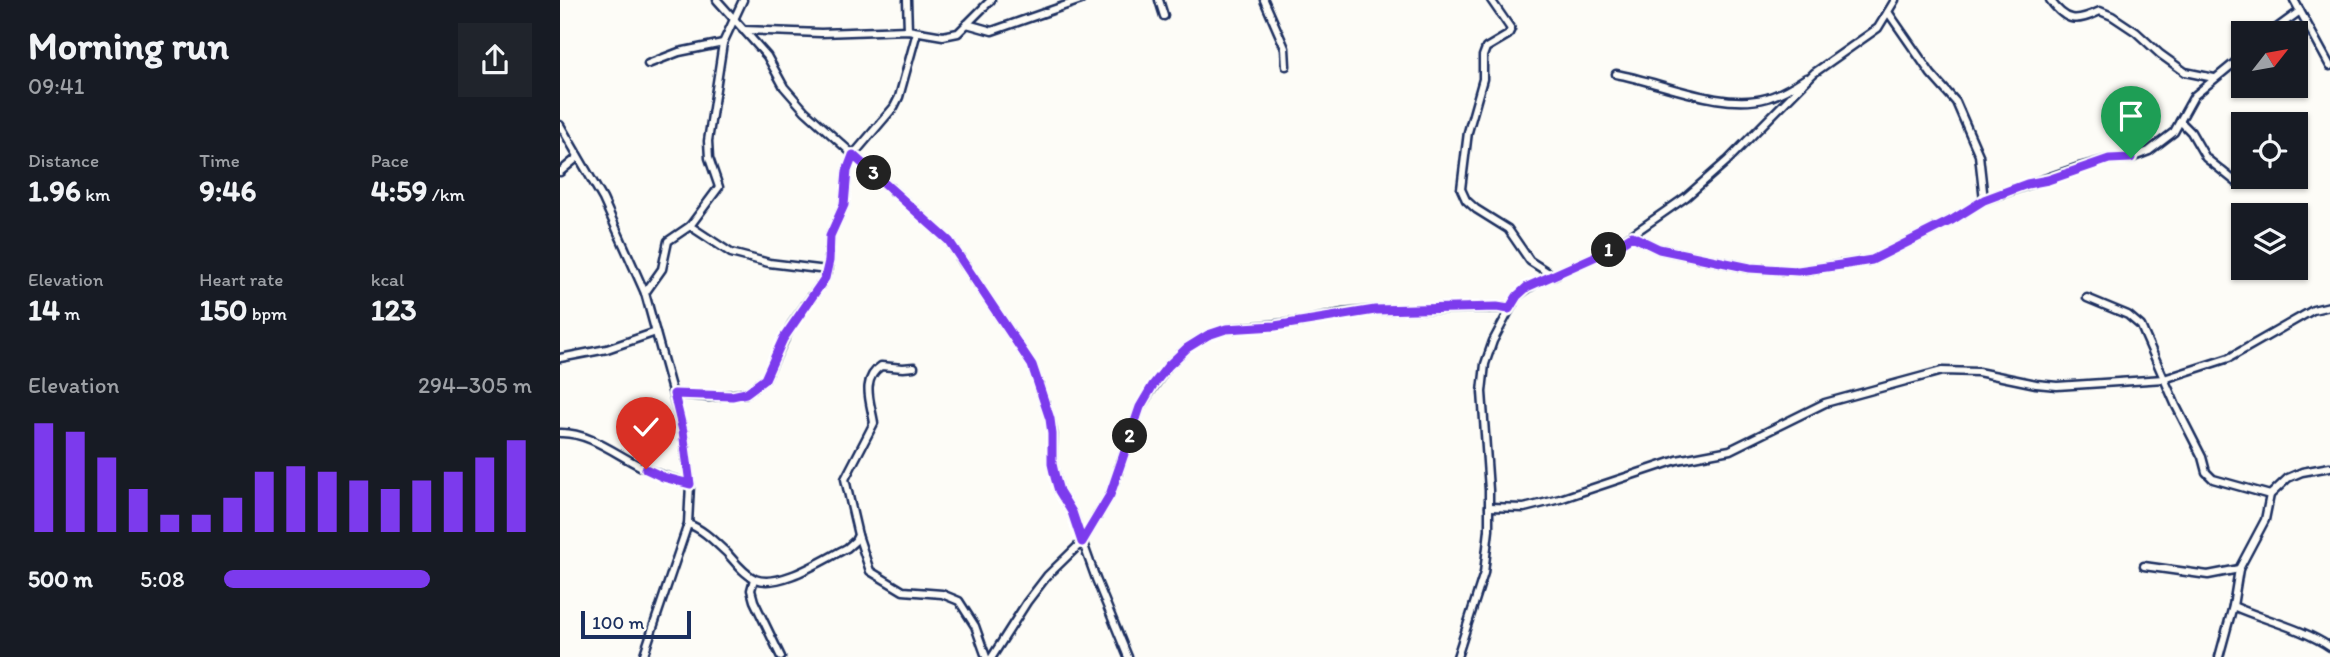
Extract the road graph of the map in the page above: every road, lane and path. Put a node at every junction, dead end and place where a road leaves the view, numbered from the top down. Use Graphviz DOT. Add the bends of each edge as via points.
graph roads {
  1 [pos="717,0"];
  2 [pos="743,0"];
  3 [pos="907,0"];
  4 [pos="991,0"];
  5 [pos="1081,0"];
  6 [pos="1159,0"];
  7 [pos="1264,0"];
  8 [pos="1491,0"];
  9 [pos="1895,0"];
  10 [pos="2050,0"];
  11 [pos="2294,0"];
  12 [pos="2300,11"];
  13 [pos="1888,12"];
  14 [pos="1164,16"];
  15 [pos="734,21"];
  16 [pos="2286,21"];
  17 [pos="967,24"];
  18 [pos="743,30"];
  19 [pos="908,30"];
  20 [pos="917,32"];
  21 [pos="723,43"];
  22 [pos="648,64"];
  23 [pos="2231,65"];
  24 [pos="1286,66"];
  25 [pos="2330,66"];
  26 [pos="1814,73"];
  27 [pos="1616,74"];
  28 [pos="2214,78"];
  29 [pos="2180,121"];
  30 [pos="560,125"];
  31 [pos="853,155"];
  32 [pos="578,157"];
  33 [pos="560,172"];
  34 [pos="2231,178"];
  35 [pos="1984,200"];
  36 [pos="690,226"];
  37 [pos="1632,236"];
  38 [pos="827,270"];
  39 [pos="1552,275"];
  40 [pos="645,293"];
  41 [pos="2087,298"];
  42 [pos="2330,306"];
  43 [pos="1509,309"];
  44 [pos="656,332"];
  45 [pos="560,358"];
  46 [pos="914,367"];
  47 [pos="2164,379"];
  48 [pos="674,394"];
  49 [pos="560,433"];
  50 [pos="2330,467"];
  51 [pos="690,484"];
  52 [pos="2270,495"];
  53 [pos="1489,507"];
  54 [pos="688,524"];
  55 [pos="858,535"];
  56 [pos="1082,542"];
  57 [pos="2144,566"];
  58 [pos="2239,569"];
  59 [pos="754,579"];
  60 [pos="2234,606"];
  61 [pos="2330,647"];
  62 [pos="643,657"];
  63 [pos="781,657"];
  64 [pos="986,657"];
  65 [pos="992,657"];
  66 [pos="1128,657"];
  67 [pos="1457,657"];
  68 [pos="2219,657"];
  1 -- 15 [label="street"];
  2 -- 15 [label="street"];
  3 -- 19 [label="street"];
  4 -- 17 [label="street"];
  5 -- 17 [label="street" via="992,31"];
  6 -- 14 [label="street"];
  7 -- 24 [label="street" via="1284,48"];
  8 -- 39 [label="street" via="1511,29 1486,48 1483,56 1483,79 1468,132 1461,189 1476,209 1508,229 1530,261"];
  9 -- 13 [label="street"];
  10 -- 28 [label="street" via="2070,19 2081,20 2100,11 2112,16 2185,72"];
  11 -- 12 [label="street"];
  12 -- 16 [label="street"];
  12 -- 25 [label="street"];
  13 -- 26 [label="street" via="1878,28"];
  13 -- 35 [label="street" via="1956,102 1979,155"];
  15 -- 18 [label="street"];
  15 -- 21 [label="street"];
  17 -- 20 [label="street" via="958,33 943,36"];
  18 -- 19 [label="street"];
  18 -- 31 [label="street" via="805,111"];
  19 -- 20 [label="street"];
  20 -- 31 [label="street" via="894,107"];
  21 -- 22 [label="street"];
  21 -- 36 [label="street" via="708,141 719,187"];
  23 -- 28 [label="street"];
  26 -- 27 [label="street" via="1779,93 1752,100 1714,98"];
  26 -- 37 [label="street" via="1711,175"];
  28 -- 29 [label="street" via="2194,96"];
  29 -- 34 [label="street" via="2206,158"];
  29 -- 35 [label="street" via="2164,142 2131,158 2079,167"];
  30 -- 32 [label="street"];
  31 -- 38 [label="street" via="844,205 830,236"];
  31 -- 56 [label="street" via="949,241 1032,365 1050,419 1055,477"];
  32 -- 33 [label="street"];
  32 -- 40 [label="street" via="603,199"];
  35 -- 37 [label="street" via="1872,260 1798,271 1711,261 1659,249"];
  36 -- 38 [label="street" via="731,253"];
  36 -- 40 [label="street" via="668,241 662,269"];
  37 -- 39 [label="street"];
  38 -- 48 [label="street" via="759,386 732,396"];
  39 -- 43 [label="street" via="1527,287"];
  40 -- 44 [label="street"];
  41 -- 47 [label="street" via="2128,315 2141,326"];
  42 -- 47 [label="street" via="2313,310 2229,358"];
  43 -- 53 [label="street" via="1485,365 1482,392"];
  43 -- 56 [label="street" via="1375,310 1208,335 1187,348 1153,385 1140,407 1110,495"];
  44 -- 45 [label="street" via="607,349"];
  44 -- 48 [label="street"];
  46 -- 55 [label="street" via="881,366 869,381 874,423 845,479"];
  47 -- 52 [label="street" via="2206,472"];
  47 -- 53 [label="street" via="2057,386 1978,372 1942,371 1825,403 1730,450 1677,460 1524,508"];
  48 -- 51 [label="street"];
  49 -- 51 [label="street" via="579,436 663,477"];
  50 -- 52 [label="street" via="2288,478"];
  51 -- 54 [label="street"];
  52 -- 58 [label="street" via="2265,520"];
  53 -- 67 [label="street" via="1484,573"];
  54 -- 59 [label="street" via="706,534"];
  54 -- 62 [label="street"];
  55 -- 59 [label="street" via="846,548 788,577 771,582"];
  55 -- 64 [label="street" via="870,570 903,591 942,593 959,601 975,626"];
  56 -- 65 [label="street" via="1047,576"];
  56 -- 66 [label="street"];
  57 -- 58 [label="street" via="2208,575"];
  58 -- 60 [label="street"];
  59 -- 63 [label="street" via="754,601"];
  60 -- 61 [label="street"];
  60 -- 68 [label="street"];
}
